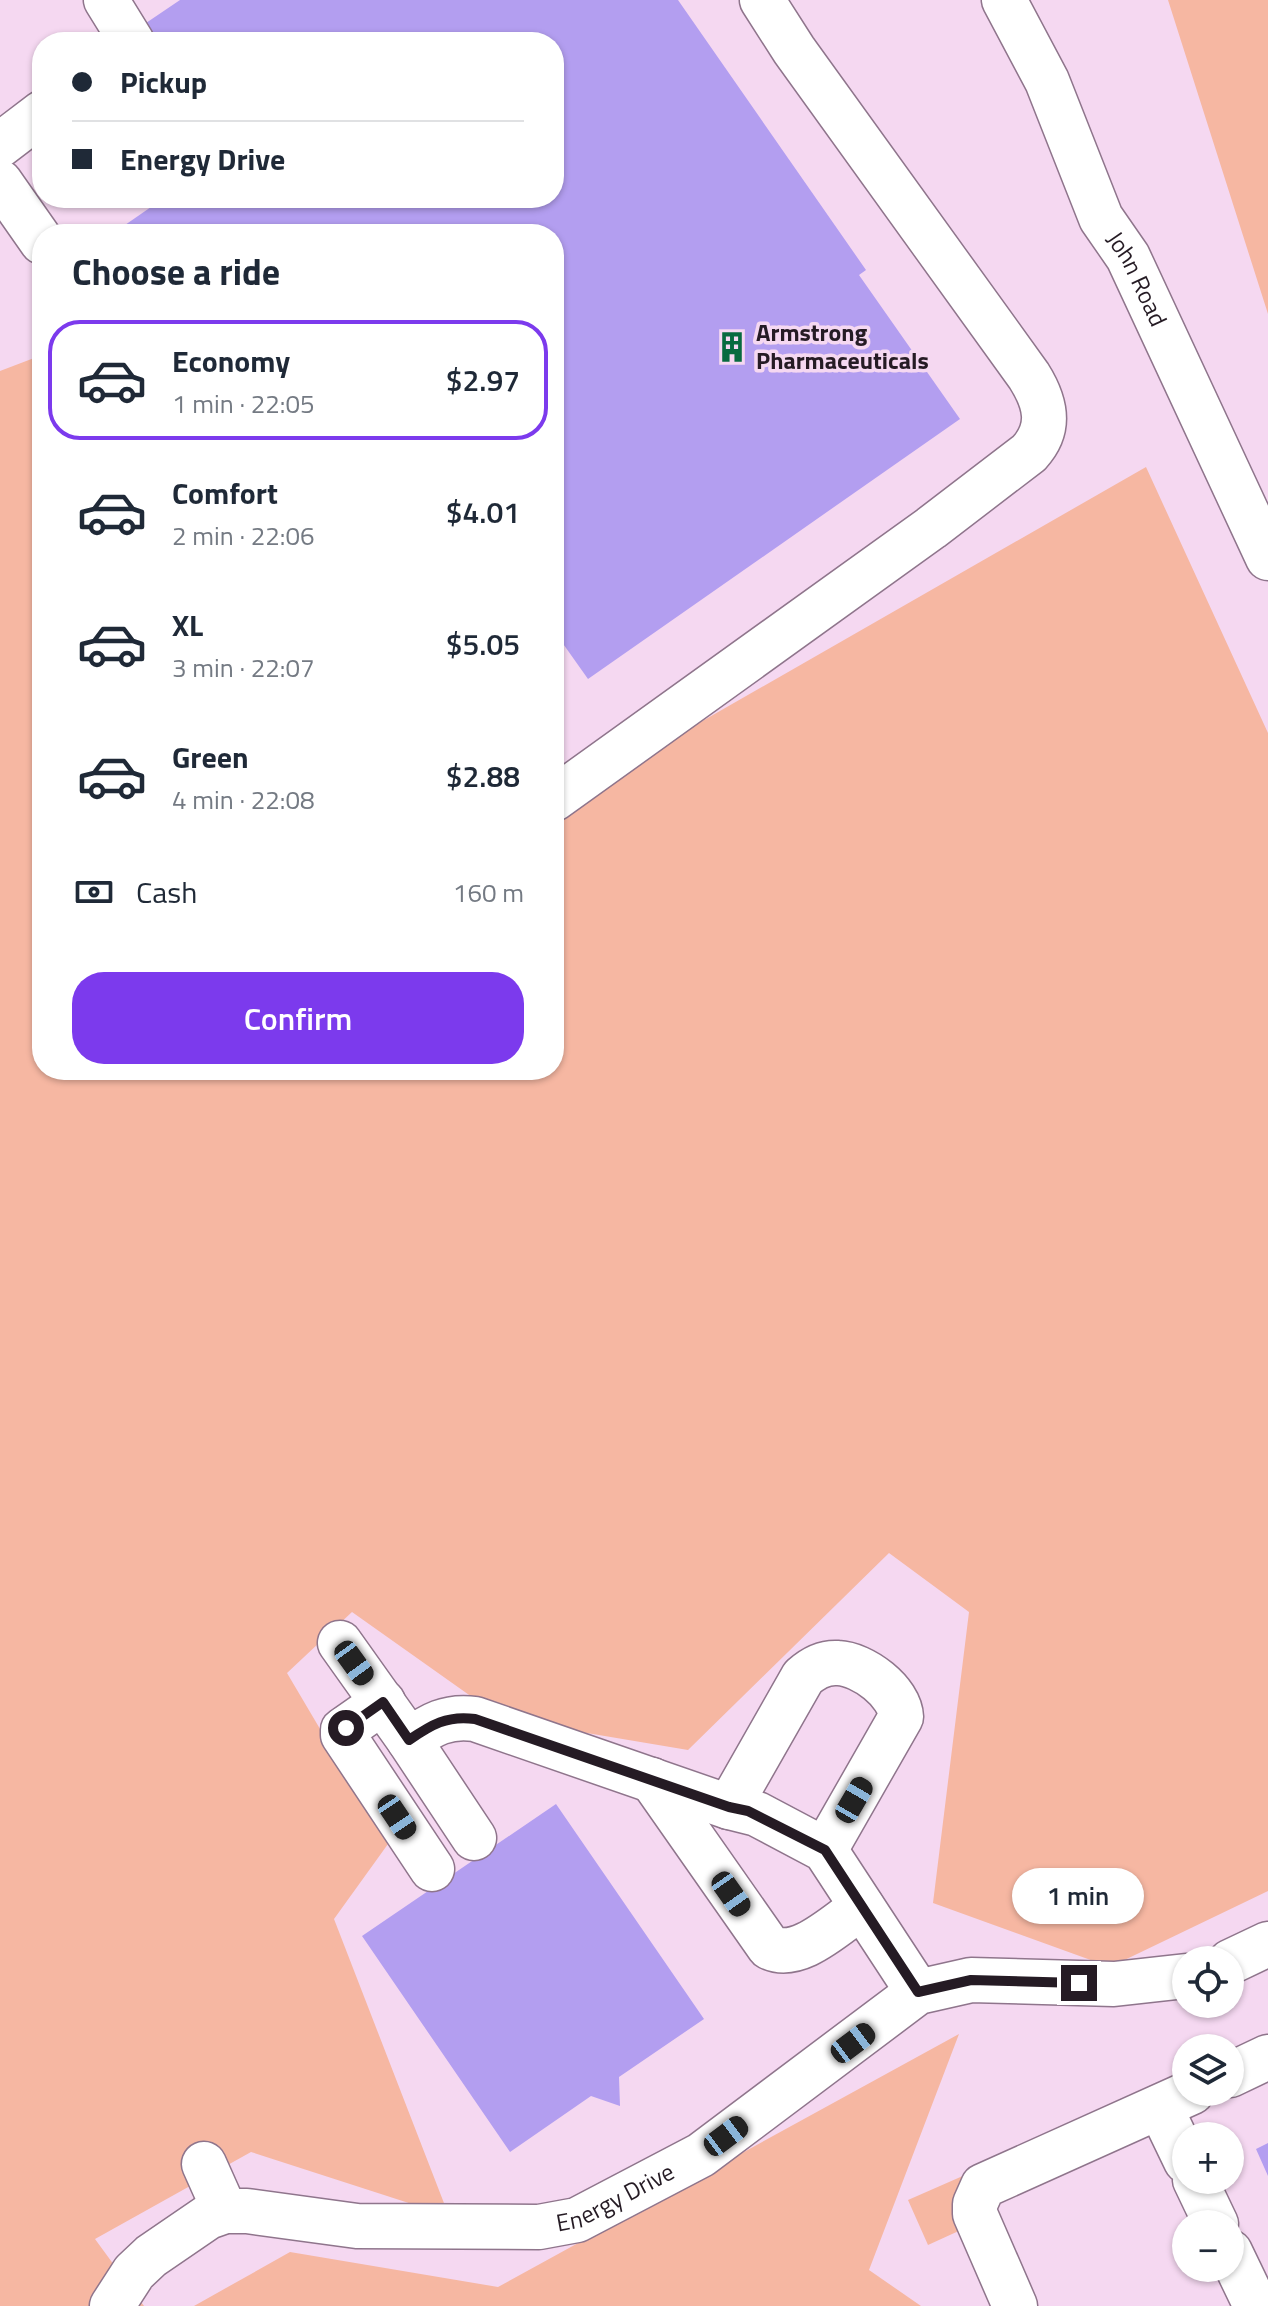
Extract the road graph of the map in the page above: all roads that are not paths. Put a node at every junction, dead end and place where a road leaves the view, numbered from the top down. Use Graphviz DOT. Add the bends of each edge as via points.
graph roads {
  1 [pos="106,0"];
  2 [pos="762,0"];
  3 [pos="1004,0"];
  4 [pos="126,32"];
  5 [pos="32,121"];
  6 [pos="0,145"];
  7 [pos="0,182"];
  8 [pos="32,228"];
  9 [pos="1268,558"];
  10 [pos="564,792"];
  11 [pos="340,1643"];
  12 [pos="383,1702"];
  13 [pos="409,1740"];
  14 [pos="652,1780"];
  15 [pos="729,1807"];
  16 [pos="474,1838"];
  17 [pos="825,1850"];
  18 [pos="432,1869"];
  19 [pos="862,1907"];
  20 [pos="1268,1944"];
  21 [pos="1244,1955"];
  22 [pos="1172,1978"];
  23 [pos="918,1992"];
  24 [pos="1268,2057"];
  25 [pos="1244,2068"];
  26 [pos="1172,2102"];
  27 [pos="204,2164"];
  28 [pos="225,2211"];
  29 [pos="1244,2281"];
  30 [pos="112,2306"];
  31 [pos="1015,2306"];
  32 [pos="1256,2306"];
  1 -- 4 [label="street"];
  2 -- 10 [label="street" via="1043,398 1046,420 1041,440 931,528"];
  3 -- 9 [label="street, John Road" via="1047,81 1101,218 1128,257"];
  5 -- 6 [label="street"];
  7 -- 8 [label="street"];
  11 -- 12 [label="street"];
  12 -- 13 [label="street"];
  12 -- 18 [label="street" via="343,1735"];
  13 -- 14 [label="street" via="437,1721 475,1719"];
  13 -- 16 [label="street"];
  14 -- 15 [label="street"];
  14 -- 19 [label="street" via="769,1947 778,1952 798,1949"];
  15 -- 17 [label="street" via="757,1814"];
  15 -- 17 [label="street" via="803,1677 817,1666 845,1664 889,1688 901,1717"];
  17 -- 19 [label="street"];
  19 -- 23 [label="street"];
  20 -- 21 [label="street"];
  22 -- 23 [label="street, Energy Drive" via="1114,1984 971,1980"];
  23 -- 28 [label="street, Energy Drive" via="701,2155 577,2220 539,2227 357,2226"];
  24 -- 25 [label="street"];
  26 -- 31 [label="street" via="983,2186 975,2214"];
  27 -- 28 [label="street"];
  28 -- 30 [label="street" via="151,2256"];
  29 -- 32 [label="street"];
}
